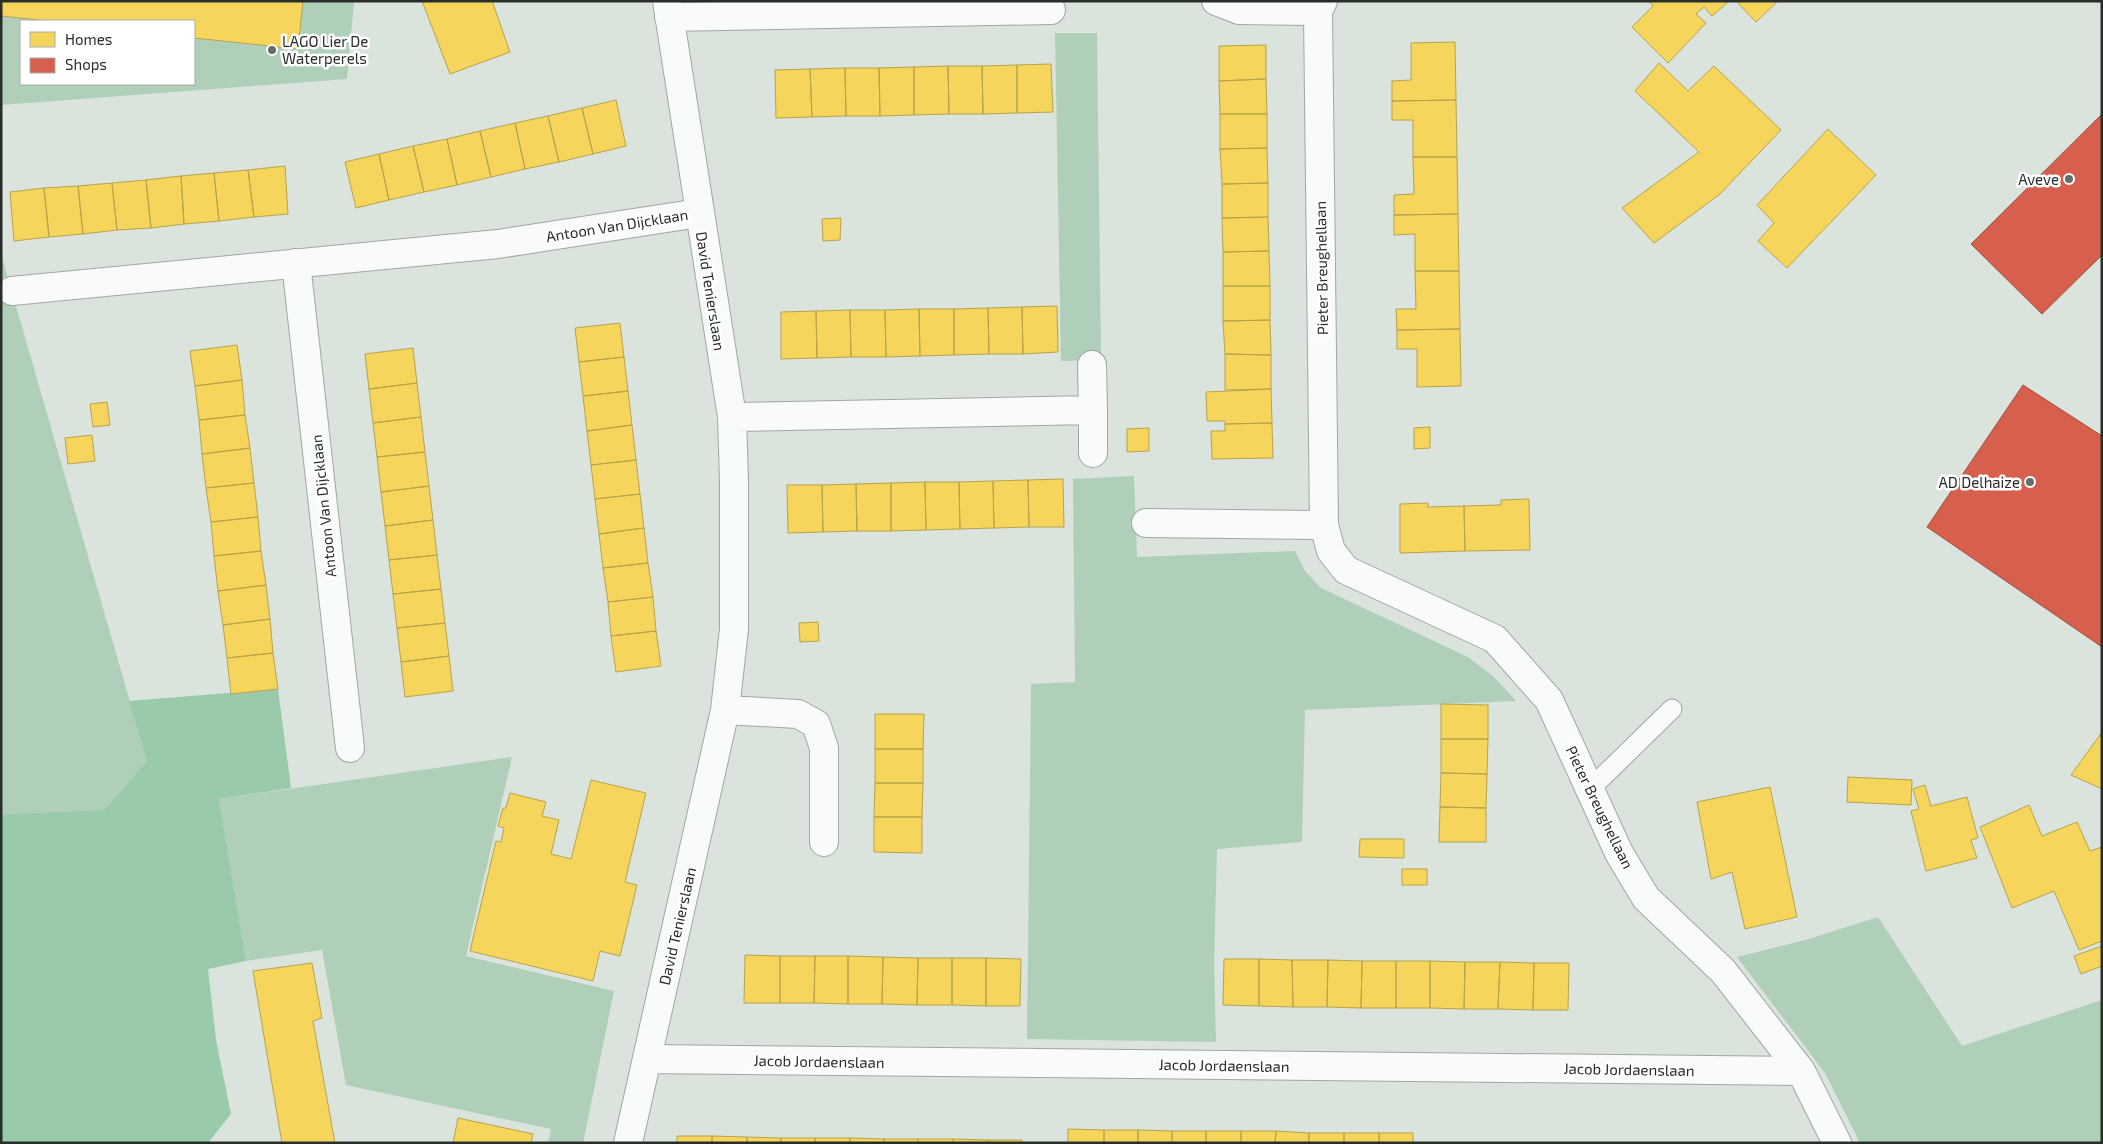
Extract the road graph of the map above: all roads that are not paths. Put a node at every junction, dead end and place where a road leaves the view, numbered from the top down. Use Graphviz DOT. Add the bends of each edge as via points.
graph roads {
  1 [pos="1216,1"];
  2 [pos="1321,6"];
  3 [pos="668,9"];
  4 [pos="1051,10"];
  5 [pos="699,213"];
  6 [pos="296,263"];
  7 [pos="12,291"];
  8 [pos="1092,365"];
  9 [pos="1093,410"];
  10 [pos="732,417"];
  11 [pos="1093,453"];
  12 [pos="1146,523"];
  13 [pos="1324,525"];
  14 [pos="1672,709"];
  15 [pos="725,710"];
  16 [pos="350,748"];
  17 [pos="1590,789"];
  18 [pos="824,842"];
  19 [pos="647,1059"];
  20 [pos="1801,1071"];
  21 [pos="628,1143"];
  22 [pos="1837,1143"];
  1 -- 2 [label="street, Pieter Breughellaan" via="1239,10"];
  2 -- 13 [label="street, Pieter Breughellaan"];
  3 -- 4 [label="street, David Tenierslaan"];
  3 -- 5 [label="street, David Tenierslaan"];
  5 -- 6 [label="street, Antoon Van Dijcklaan" via="498,244"];
  5 -- 10 [label="street, David Tenierslaan"];
  6 -- 7 [label="street, Antoon Van Dijcklaan"];
  6 -- 16 [label="street, Antoon Van Dijcklaan"];
  8 -- 9 [label="street"];
  9 -- 10 [label="street"];
  9 -- 11 [label="street"];
  10 -- 15 [label="street, David Tenierslaan" via="734,629"];
  12 -- 13 [label="street"];
  13 -- 17 [label="street, Pieter Breughellaan" via="1331,551 1346,570 1495,639 1549,700"];
  14 -- 17 [label="lane"];
  15 -- 18 [label="street" via="798,714 816,724 824,748"];
  15 -- 19 [label="street, David Tenierslaan"];
  17 -- 20 [label="street, Pieter Breughellaan" via="1619,852 1646,898 1723,971"];
  19 -- 20 [label="street, Jacob Jordaenslaan"];
  19 -- 21 [label="street, David Tenierslaan"];
  20 -- 22 [label="street, Pieter Breughellaan"];
}
